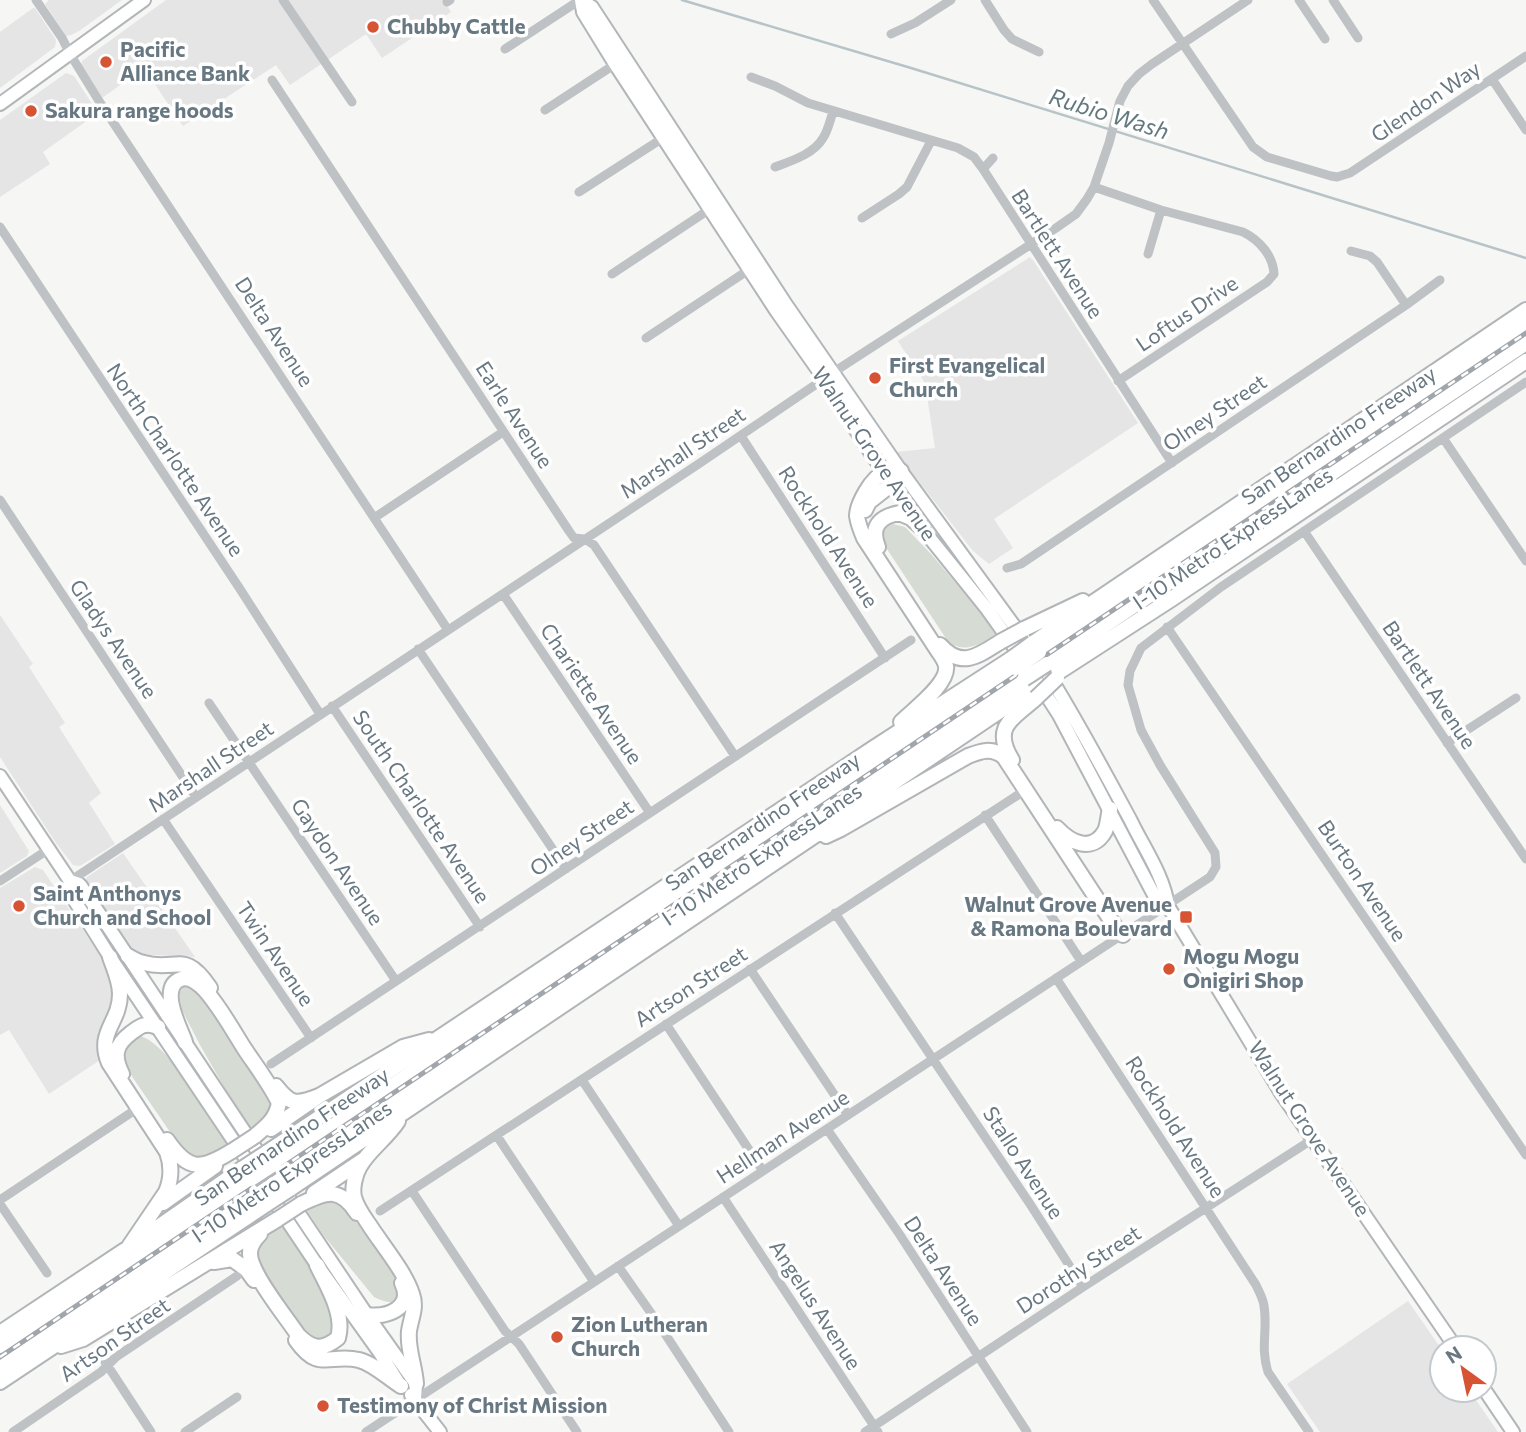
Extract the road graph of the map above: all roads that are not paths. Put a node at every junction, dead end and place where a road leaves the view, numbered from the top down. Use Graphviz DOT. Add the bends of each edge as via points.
graph roads {
  1 [pos="36,0"];
  2 [pos="144,0"];
  3 [pos="284,0"];
  4 [pos="581,0"];
  5 [pos="951,0"];
  6 [pos="985,0"];
  7 [pos="1153,0"];
  8 [pos="1248,0"];
  9 [pos="1299,0"];
  10 [pos="1333,0"];
  11 [pos="891,34"];
  12 [pos="1358,38"];
  13 [pos="1325,39"];
  14 [pos="1182,44"];
  15 [pos="505,49"];
  16 [pos="1039,52"];
  17 [pos="70,54"];
  18 [pos="1526,56"];
  19 [pos="620,61"];
  20 [pos="751,76"];
  21 [pos="1492,79"];
  22 [pos="272,80"];
  23 [pos="352,102"];
  24 [pos="0,104"];
  25 [pos="545,110"];
  26 [pos="834,112"];
  27 [pos="1526,130"];
  28 [pos="668,134"];
  29 [pos="931,141"];
  30 [pos="993,158"];
  31 [pos="775,167"];
  32 [pos="983,170"];
  33 [pos="1094,187"];
  34 [pos="579,192"];
  35 [pos="715,206"];
  36 [pos="1161,210"];
  37 [pos="862,218"];
  38 [pos="0,227"];
  39 [pos="1030,245"];
  40 [pos="1351,251"];
  41 [pos="1148,254"];
  42 [pos="755,266"];
  43 [pos="612,274"];
  44 [pos="1440,280"];
  45 [pos="1406,305"];
  46 [pos="1526,310"];
  47 [pos="1526,325"];
  48 [pos="646,338"];
  49 [pos="1526,343"];
  50 [pos="1526,361"];
  51 [pos="829,377"];
  52 [pos="1118,382"];
  53 [pos="1526,382"];
  54 [pos="503,432"];
  55 [pos="741,436"];
  56 [pos="1443,438"];
  57 [pos="1172,463"];
  58 [pos="901,471"];
  59 [pos="888,478"];
  60 [pos="0,500"];
  61 [pos="374,517"];
  62 [pos="921,527"];
  63 [pos="1304,531"];
  64 [pos="585,539"];
  65 [pos="878,547"];
  66 [pos="1526,561"];
  67 [pos="1007,568"];
  68 [pos="1122,582"];
  69 [pos="503,594"];
  70 [pos="1167,627"];
  71 [pos="448,630"];
  72 [pos="911,640"];
  73 [pos="418,649"];
  74 [pos="885,658"];
  75 [pos="1048,664"];
  76 [pos="1024,679"];
  77 [pos="1516,698"];
  78 [pos="209,703"];
  79 [pos="332,706"];
  80 [pos="320,714"];
  81 [pos="1447,743"];
  82 [pos="872,749"];
  83 [pos="736,757"];
  84 [pos="248,762"];
  85 [pos="0,776"];
  86 [pos="1021,793"];
  87 [pos="196,797"];
  88 [pos="1110,809"];
  89 [pos="650,813"];
  90 [pos="985,815"];
  91 [pos="163,819"];
  92 [pos="1057,828"];
  93 [pos="49,849"];
  94 [pos="792,850"];
  95 [pos="1526,859"];
  96 [pos="566,869"];
  97 [pos="0,881"];
  98 [pos="70,881"];
  99 [pos="1167,906"];
  100 [pos="835,913"];
  101 [pos="480,927"];
  102 [pos="1123,935"];
  103 [pos="128,956"];
  104 [pos="110,957"];
  105 [pos="1081,961"];
  106 [pos="750,969"];
  107 [pos="1056,978"];
  108 [pos="396,981"];
  109 [pos="666,1024"];
  110 [pos="158,1027"];
  111 [pos="444,1035"];
  112 [pos="311,1038"];
  113 [pos="185,1042"];
  114 [pos="933,1059"];
  115 [pos="271,1064"];
  116 [pos="582,1080"];
  117 [pos="319,1096"];
  118 [pos="138,1108"];
  119 [pos="402,1115"];
  120 [pos="848,1115"];
  121 [pos="827,1129"];
  122 [pos="255,1136"];
  123 [pos="496,1136"];
  124 [pos="1313,1139"];
  125 [pos="232,1151"];
  126 [pos="1526,1155"];
  127 [pos="270,1158"];
  128 [pos="365,1159"];
  129 [pos="763,1171"];
  130 [pos="247,1173"];
  131 [pos="287,1183"];
  132 [pos="412,1191"];
  133 [pos="723,1197"];
  134 [pos="264,1199"];
  135 [pos="0,1202"];
  136 [pos="301,1204"];
  137 [pos="1206,1208"];
  138 [pos="152,1211"];
  139 [pos="380,1211"];
  140 [pos="278,1219"];
  141 [pos="679,1226"];
  142 [pos="128,1248"];
  143 [pos="206,1265"];
  144 [pos="317,1265"];
  145 [pos="618,1266"];
  146 [pos="47,1273"];
  147 [pos="237,1276"];
  148 [pos="594,1282"];
  149 [pos="1083,1287"];
  150 [pos="367,1315"];
  151 [pos="0,1333"];
  152 [pos="1446,1334"];
  153 [pos="511,1336"];
  154 [pos="0,1346"];
  155 [pos="46,1350"];
  156 [pos="97,1352"];
  157 [pos="978,1358"];
  158 [pos="109,1367"];
  159 [pos="0,1368"];
  160 [pos="0,1382"];
  161 [pos="411,1389"];
  162 [pos="237,1397"];
  163 [pos="1494,1404"];
  164 [pos="872,1430"];
  165 [pos="13,1432"];
  166 [pos="151,1432"];
  167 [pos="185,1432"];
  168 [pos="366,1432"];
  169 [pos="440,1432"];
  170 [pos="577,1432"];
  171 [pos="729,1432"];
  172 [pos="1027,1432"];
  173 [pos="1309,1432"];
  174 [pos="1513,1432"];
  1 -- 17 [label="street, Delta Avenue"];
  2 -- 17 [label="main road"];
  3 -- 23 [label="street"];
  4 -- 15 [label="street"];
  4 -- 19 [label="main road, Walnut Grove Avenue" via="583,12"];
  5 -- 11 [label="street"];
  6 -- 16 [label="street" via="1012,39"];
  7 -- 14 [label="street"];
  8 -- 14 [label="street, Marshall Street"];
  9 -- 13 [label="street"];
  10 -- 12 [label="street"];
  14 -- 21 [label="street, Glendon Way" via="1259,153 1337,177"];
  14 -- 33 [label="street, Marshall Street" via="1128,86"];
  17 -- 24 [label="main road"];
  17 -- 61 [label="street, Delta Avenue"];
  18 -- 21 [label="street, Glendon Way"];
  19 -- 25 [label="street"];
  19 -- 28 [label="main road, Walnut Grove Avenue"];
  20 -- 26 [label="street, Bartlett Avenue"];
  21 -- 27 [label="street"];
  22 -- 54 [label="street, Earle Avenue"];
  26 -- 29 [label="street, Bartlett Avenue"];
  26 -- 31 [label="street" via="821,142"];
  28 -- 34 [label="street"];
  28 -- 35 [label="main road, Walnut Grove Avenue"];
  29 -- 32 [label="street, Bartlett Avenue" via="958,148 974,157"];
  29 -- 37 [label="street" via="907,187"];
  30 -- 32 [label="street"];
  32 -- 39 [label="street, Bartlett Avenue"];
  33 -- 36 [label="street"];
  33 -- 39 [label="street, Marshall Street" via="1076,214"];
  35 -- 42 [label="main road, Walnut Grove Avenue"];
  35 -- 43 [label="street"];
  36 -- 41 [label="street"];
  36 -- 52 [label="street, Loftus Drive" via="1253,237 1270,258 1274,274"];
  38 -- 80 [label="street, North Charlotte Avenue"];
  39 -- 51 [label="street, Marshall Street"];
  39 -- 52 [label="street, Bartlett Avenue"];
  40 -- 45 [label="street" via="1377,262"];
  42 -- 48 [label="street"];
  42 -- 51 [label="main road, Walnut Grove Avenue"];
  44 -- 45 [label="street, Olney Street"];
  45 -- 57 [label="street, Olney Street"];
  46 -- 68 [label="highway, San Bernardino Freeway"];
  47 -- 75 [label="highway, I-10 Metro ExpressLanes"];
  49 -- 75 [label="highway, I-10 Metro ExpressLanes"];
  50 -- 75 [label="highway, San Bernardino Freeway" via="1170,600"];
  51 -- 55 [label="street, Marshall Street"];
  51 -- 58 [label="main road, Walnut Grove Avenue"];
  51 -- 59 [label="main road, Walnut Grove Avenue"];
  52 -- 57 [label="street, Bartlett Avenue"];
  53 -- 56 [label="street"];
  54 -- 61 [label="street"];
  54 -- 64 [label="street, Earle Avenue" via="574,538"];
  55 -- 64 [label="street, Marshall Street"];
  55 -- 74 [label="street, Rockhold Avenue"];
  56 -- 63 [label="street"];
  56 -- 66 [label="street"];
  57 -- 67 [label="street, Olney Street" via="1021,564"];
  58 -- 59 [label="highway"];
  58 -- 99 [label="main road, Walnut Grove Avenue" via="1069,708 1150,859 1166,892"];
  59 -- 62 [label="main road, Walnut Grove Avenue"];
  59 -- 65 [label="highway" via="864,512 865,525"];
  59 -- 82 [label="highway" via="873,481 862,500 857,519 860,529 946,666 936,689"];
  60 -- 87 [label="street, Gladys Avenue"];
  61 -- 71 [label="street, Delta Avenue"];
  62 -- 65 [label="highway" via="900,513 887,517 874,533"];
  62 -- 88 [label="main road, Walnut Grove Avenue" via="1026,664"];
  63 -- 70 [label="street"];
  63 -- 81 [label="street, Bartlett Avenue"];
  64 -- 69 [label="street, Marshall Street"];
  64 -- 83 [label="street, Earle Avenue" via="594,545"];
  65 -- 68 [label="highway, bridge" via="939,644 958,658 980,654"];
  68 -- 75 [label="highway, San Bernardino Freeway"];
  69 -- 71 [label="street, Marshall Street"];
  69 -- 89 [label="street, Chariette Avenue"];
  70 -- 99 [label="street, Hellman Avenue" via="1141,648 1135,659 1128,685 1130,697 1149,747 1215,853 1216,867 1206,881"];
  70 -- 126 [label="street, Burton Avenue"];
  71 -- 73 [label="street, Marshall Street"];
  72 -- 74 [label="street, Olney Street"];
  73 -- 79 [label="street, Marshall Street"];
  73 -- 96 [label="street"];
  74 -- 83 [label="street, Olney Street"];
  75 -- 76 [label="highway, bridge"];
  75 -- 76 [label="highway, I-10 Metro ExpressLanes, bridge"];
  75 -- 76 [label="highway, San Bernardino Freeway, bridge"];
  76 -- 82 [label="highway, San Bernardino Freeway"];
  76 -- 92 [label="highway" via="1003,742"];
  76 -- 94 [label="highway, San Bernardino Freeway"];
  76 -- 127 [label="highway, I-10 Metro ExpressLanes" via="752,843 336,1124"];
  76 -- 131 [label="highway, I-10 Metro ExpressLanes"];
  77 -- 81 [label="street"];
  78 -- 84 [label="street, Gaydon Avenue"];
  79 -- 80 [label="street, Marshall Street"];
  79 -- 101 [label="street, South Charlotte Avenue"];
  80 -- 84 [label="street, Marshall Street"];
  81 -- 95 [label="street, Bartlett Avenue"];
  82 -- 111 [label="highway, San Bernardino Freeway"];
  83 -- 89 [label="street, Olney Street"];
  84 -- 87 [label="street, Marshall Street"];
  84 -- 108 [label="street, Gaydon Avenue"];
  85 -- 93 [label="main road"];
  86 -- 90 [label="street, Artson Street"];
  87 -- 91 [label="street, Marshall Street"];
  88 -- 92 [label="highway" via="1107,828 1091,842 1074,842"];
  88 -- 99 [label="main road, Walnut Grove Avenue" via="1155,897"];
  89 -- 96 [label="street, Olney Street"];
  90 -- 100 [label="street, Artson Street"];
  90 -- 105 [label="street"];
  91 -- 98 [label="street, Marshall Street"];
  91 -- 112 [label="street, Twin Avenue"];
  92 -- 102 [label="highway"];
  93 -- 97 [label="street"];
  93 -- 98 [label="main road"];
  94 -- 102 [label="highway" via="841,829 968,756 993,750 1004,757"];
  94 -- 119 [label="highway, San Bernardino Freeway"];
  96 -- 101 [label="street, Olney Street"];
  98 -- 103 [label="main road" via="79,884"];
  98 -- 104 [label="main road" via="68,890"];
  99 -- 102 [label="street, Hellman Avenue"];
  99 -- 124 [label="main road, Walnut Grove Avenue"];
  100 -- 106 [label="street, Artson Street"];
  100 -- 114 [label="street"];
  101 -- 108 [label="street, Olney Street"];
  102 -- 105 [label="street, Hellman Avenue"];
  103 -- 113 [label="main road"];
  103 -- 117 [label="highway" via="143,963 193,968 287,1098 299,1103"];
  104 -- 110 [label="main road"];
  104 -- 118 [label="highway" via="120,994 104,1052"];
  105 -- 107 [label="street, Hellman Avenue"];
  106 -- 109 [label="street, Artson Street"];
  106 -- 120 [label="street"];
  107 -- 114 [label="street, Hellman Avenue"];
  107 -- 137 [label="street, Rockhold Avenue"];
  108 -- 112 [label="street, Olney Street"];
  109 -- 116 [label="street, Artson Street"];
  109 -- 129 [label="street"];
  110 -- 125 [label="highway" via="141,1026 120,1041 117,1063 121,1072 185,1161 203,1165"];
  110 -- 144 [label="main road"];
  111 -- 117 [label="highway" via="403,1048"];
  111 -- 127 [label="highway, San Bernardino Freeway"];
  112 -- 115 [label="street, Olney Street"];
  113 -- 122 [label="highway" via="170,1000 176,983 190,979 226,1020 279,1103 276,1116"];
  113 -- 150 [label="main road"];
  114 -- 120 [label="street, Hellman Avenue"];
  114 -- 149 [label="street, Stallo Avenue"];
  116 -- 123 [label="street, Artson Street"];
  116 -- 141 [label="street"];
  117 -- 122 [label="highway"];
  118 -- 135 [label="street"];
  118 -- 138 [label="highway" via="171,1163 166,1192"];
  119 -- 128 [label="highway"];
  119 -- 131 [label="highway, San Bernardino Freeway"];
  120 -- 121 [label="street, Hellman Avenue"];
  121 -- 129 [label="street, Hellman Avenue"];
  121 -- 157 [label="street, Delta Avenue"];
  122 -- 125 [label="highway, bridge"];
  123 -- 132 [label="street, Artson Street"];
  123 -- 148 [label="street"];
  124 -- 137 [label="street, Dorothy Street"];
  124 -- 152 [label="main road, Walnut Grove Avenue"];
  125 -- 138 [label="highway"];
  127 -- 130 [label="highway, San Bernardino Freeway, bridge"];
  128 -- 136 [label="highway"];
  128 -- 161 [label="highway" via="355,1179 355,1198 414,1297 409,1333"];
  129 -- 133 [label="street, Hellman Avenue"];
  130 -- 142 [label="highway, San Bernardino Freeway"];
  130 -- 154 [label="highway, I-10 Metro ExpressLanes"];
  131 -- 134 [label="highway, I-10 Metro ExpressLanes, bridge"];
  132 -- 139 [label="street, Artson Street"];
  132 -- 153 [label="street"];
  133 -- 141 [label="street, Hellman Avenue"];
  133 -- 164 [label="street, Angelus Avenue"];
  134 -- 155 [label="highway, San Bernardino Freeway"];
  134 -- 159 [label="highway, I-10 Metro ExpressLanes"];
  135 -- 146 [label="street"];
  136 -- 140 [label="highway, bridge"];
  136 -- 150 [label="highway" via="327,1193 346,1199 405,1288 405,1301 387,1315"];
  137 -- 149 [label="street, Dorothy Street"];
  137 -- 173 [label="street, Rockhold Avenue" via="1262,1297 1268,1372"];
  138 -- 142 [label="highway"];
  140 -- 143 [label="highway"];
  140 -- 144 [label="highway" via="252,1243 249,1256 298,1335 319,1347 338,1338 340,1325"];
  141 -- 145 [label="street, Hellman Avenue"];
  142 -- 151 [label="highway, San Bernardino Freeway"];
  143 -- 155 [label="highway" via="83,1339"];
  143 -- 161 [label="highway" via="228,1259 241,1264 312,1358 357,1360"];
  144 -- 161 [label="main road"];
  145 -- 148 [label="street, Hellman Avenue"];
  145 -- 171 [label="street"];
  147 -- 158 [label="street, Artson Street" via="116,1357"];
  148 -- 153 [label="street, Hellman Avenue"];
  149 -- 157 [label="street, Dorothy Street"];
  150 -- 161 [label="main road"];
  153 -- 161 [label="street, Hellman Avenue"];
  153 -- 170 [label="street"];
  155 -- 160 [label="highway, San Bernardino Freeway"];
  156 -- 158 [label="street"];
  157 -- 164 [label="street, Dorothy Street"];
  157 -- 172 [label="street, Delta Avenue"];
  158 -- 165 [label="street, Artson Street"];
  158 -- 166 [label="street"];
  161 -- 168 [label="street, Hellman Avenue"];
  161 -- 169 [label="main road"];
  162 -- 167 [label="street"];
  163 -- 174 [label="main road"];
}
